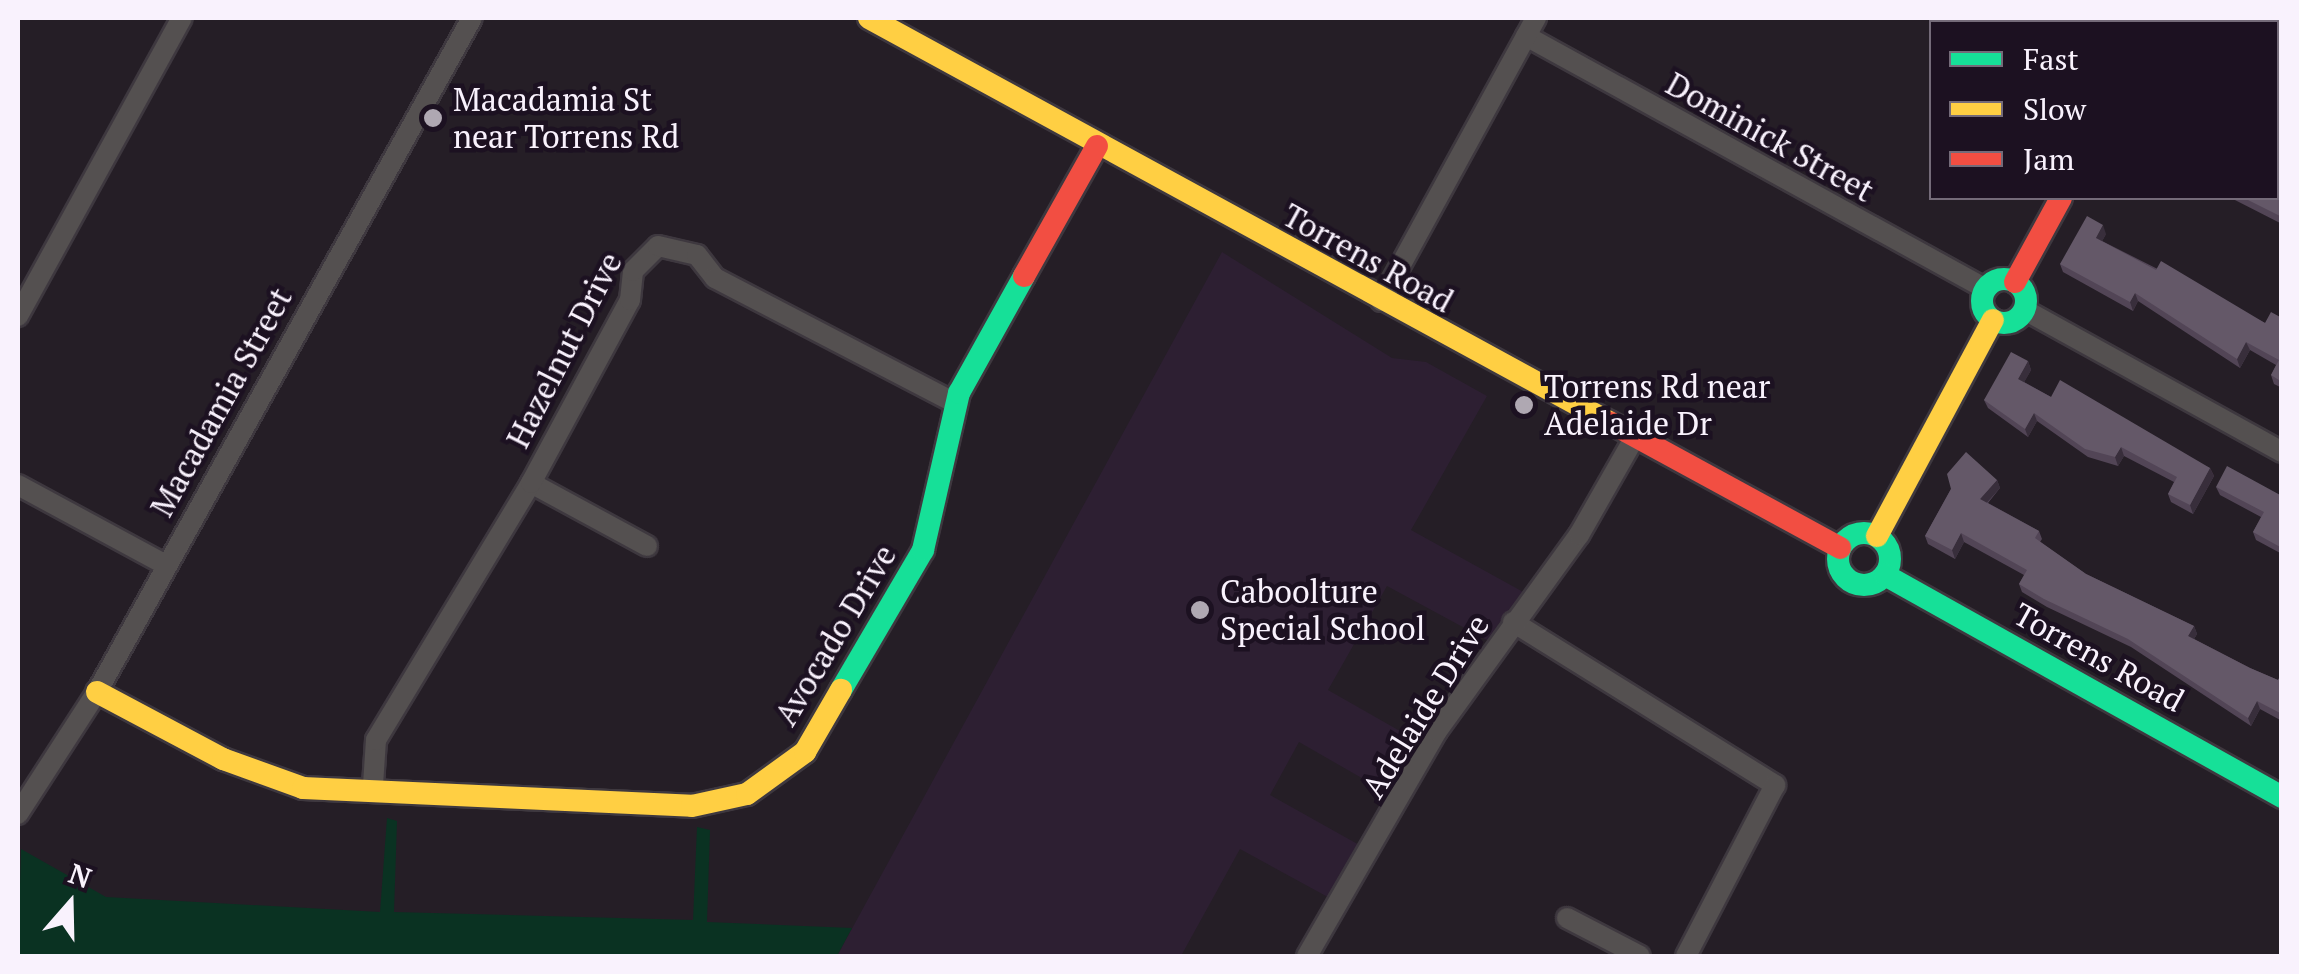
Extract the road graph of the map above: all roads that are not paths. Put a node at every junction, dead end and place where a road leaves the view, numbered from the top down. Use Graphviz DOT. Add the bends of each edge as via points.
graph roads {
  1 [pos="182,18"];
  2 [pos="472,18"];
  3 [pos="868,18"];
  4 [pos="1531,27"];
  5 [pos="1097,146"];
  6 [pos="2061,200"];
  7 [pos="2015,282"];
  8 [pos="1986,288"];
  9 [pos="1381,301"];
  10 [pos="2025,310"];
  11 [pos="18,316"];
  12 [pos="1994,320"];
  13 [pos="955,403"];
  14 [pos="1632,442"];
  15 [pos="2282,452"];
  16 [pos="531,483"];
  17 [pos="18,486"];
  18 [pos="1877,536"];
  19 [pos="647,546"];
  20 [pos="1840,548"];
  21 [pos="164,564"];
  22 [pos="1885,575"];
  23 [pos="1513,622"];
  24 [pos="97,692"];
  25 [pos="373,784"];
  26 [pos="2282,797"];
  27 [pos="18,814"];
  28 [pos="1567,918"];
  29 [pos="1307,956"];
  30 [pos="1640,956"];
  31 [pos="1686,956"];
  1 -- 11 [label="street"];
  2 -- 21 [label="street, Macadamia Street"];
  3 -- 5 [label="street, Torrens Road"];
  4 -- 8 [label="street, Dominick Street"];
  4 -- 9 [label="street"];
  5 -- 9 [label="street, Torrens Road"];
  5 -- 13 [label="street, Avocado Drive"];
  6 -- 7 [label="street"];
  7 -- 8 [label="street"];
  7 -- 10 [label="street"];
  8 -- 12 [label="street" via="1982,306"];
  9 -- 14 [label="street, Torrens Road"];
  10 -- 12 [label="street" via="2011,322"];
  10 -- 15 [label="street"];
  12 -- 18 [label="street"];
  13 -- 16 [label="street, Hazelnut Drive" via="715,278 696,255 658,246 633,271 630,300"];
  13 -- 25 [label="street, Avocado Drive" via="923,550 805,752 776,776 728,801 692,806 415,796"];
  14 -- 20 [label="street, Torrens Road"];
  14 -- 23 [label="street, Adelaide Drive"];
  16 -- 19 [label="street"];
  16 -- 25 [label="street, Hazelnut Drive" via="376,740"];
  17 -- 21 [label="street"];
  18 -- 20 [label="street" via="1860,533"];
  18 -- 22 [label="street" via="1889,550"];
  20 -- 22 [label="street" via="1838,564 1854,584"];
  21 -- 24 [label="street, Macadamia Street"];
  22 -- 26 [label="street, Torrens Road"];
  23 -- 29 [label="street, Adelaide Drive" via="1437,730"];
  23 -- 31 [label="street" via="1775,786"];
  24 -- 25 [label="street, Avocado Drive" via="223,760 303,788"];
  24 -- 27 [label="street, Macadamia Street"];
  28 -- 30 [label="street"];
}
